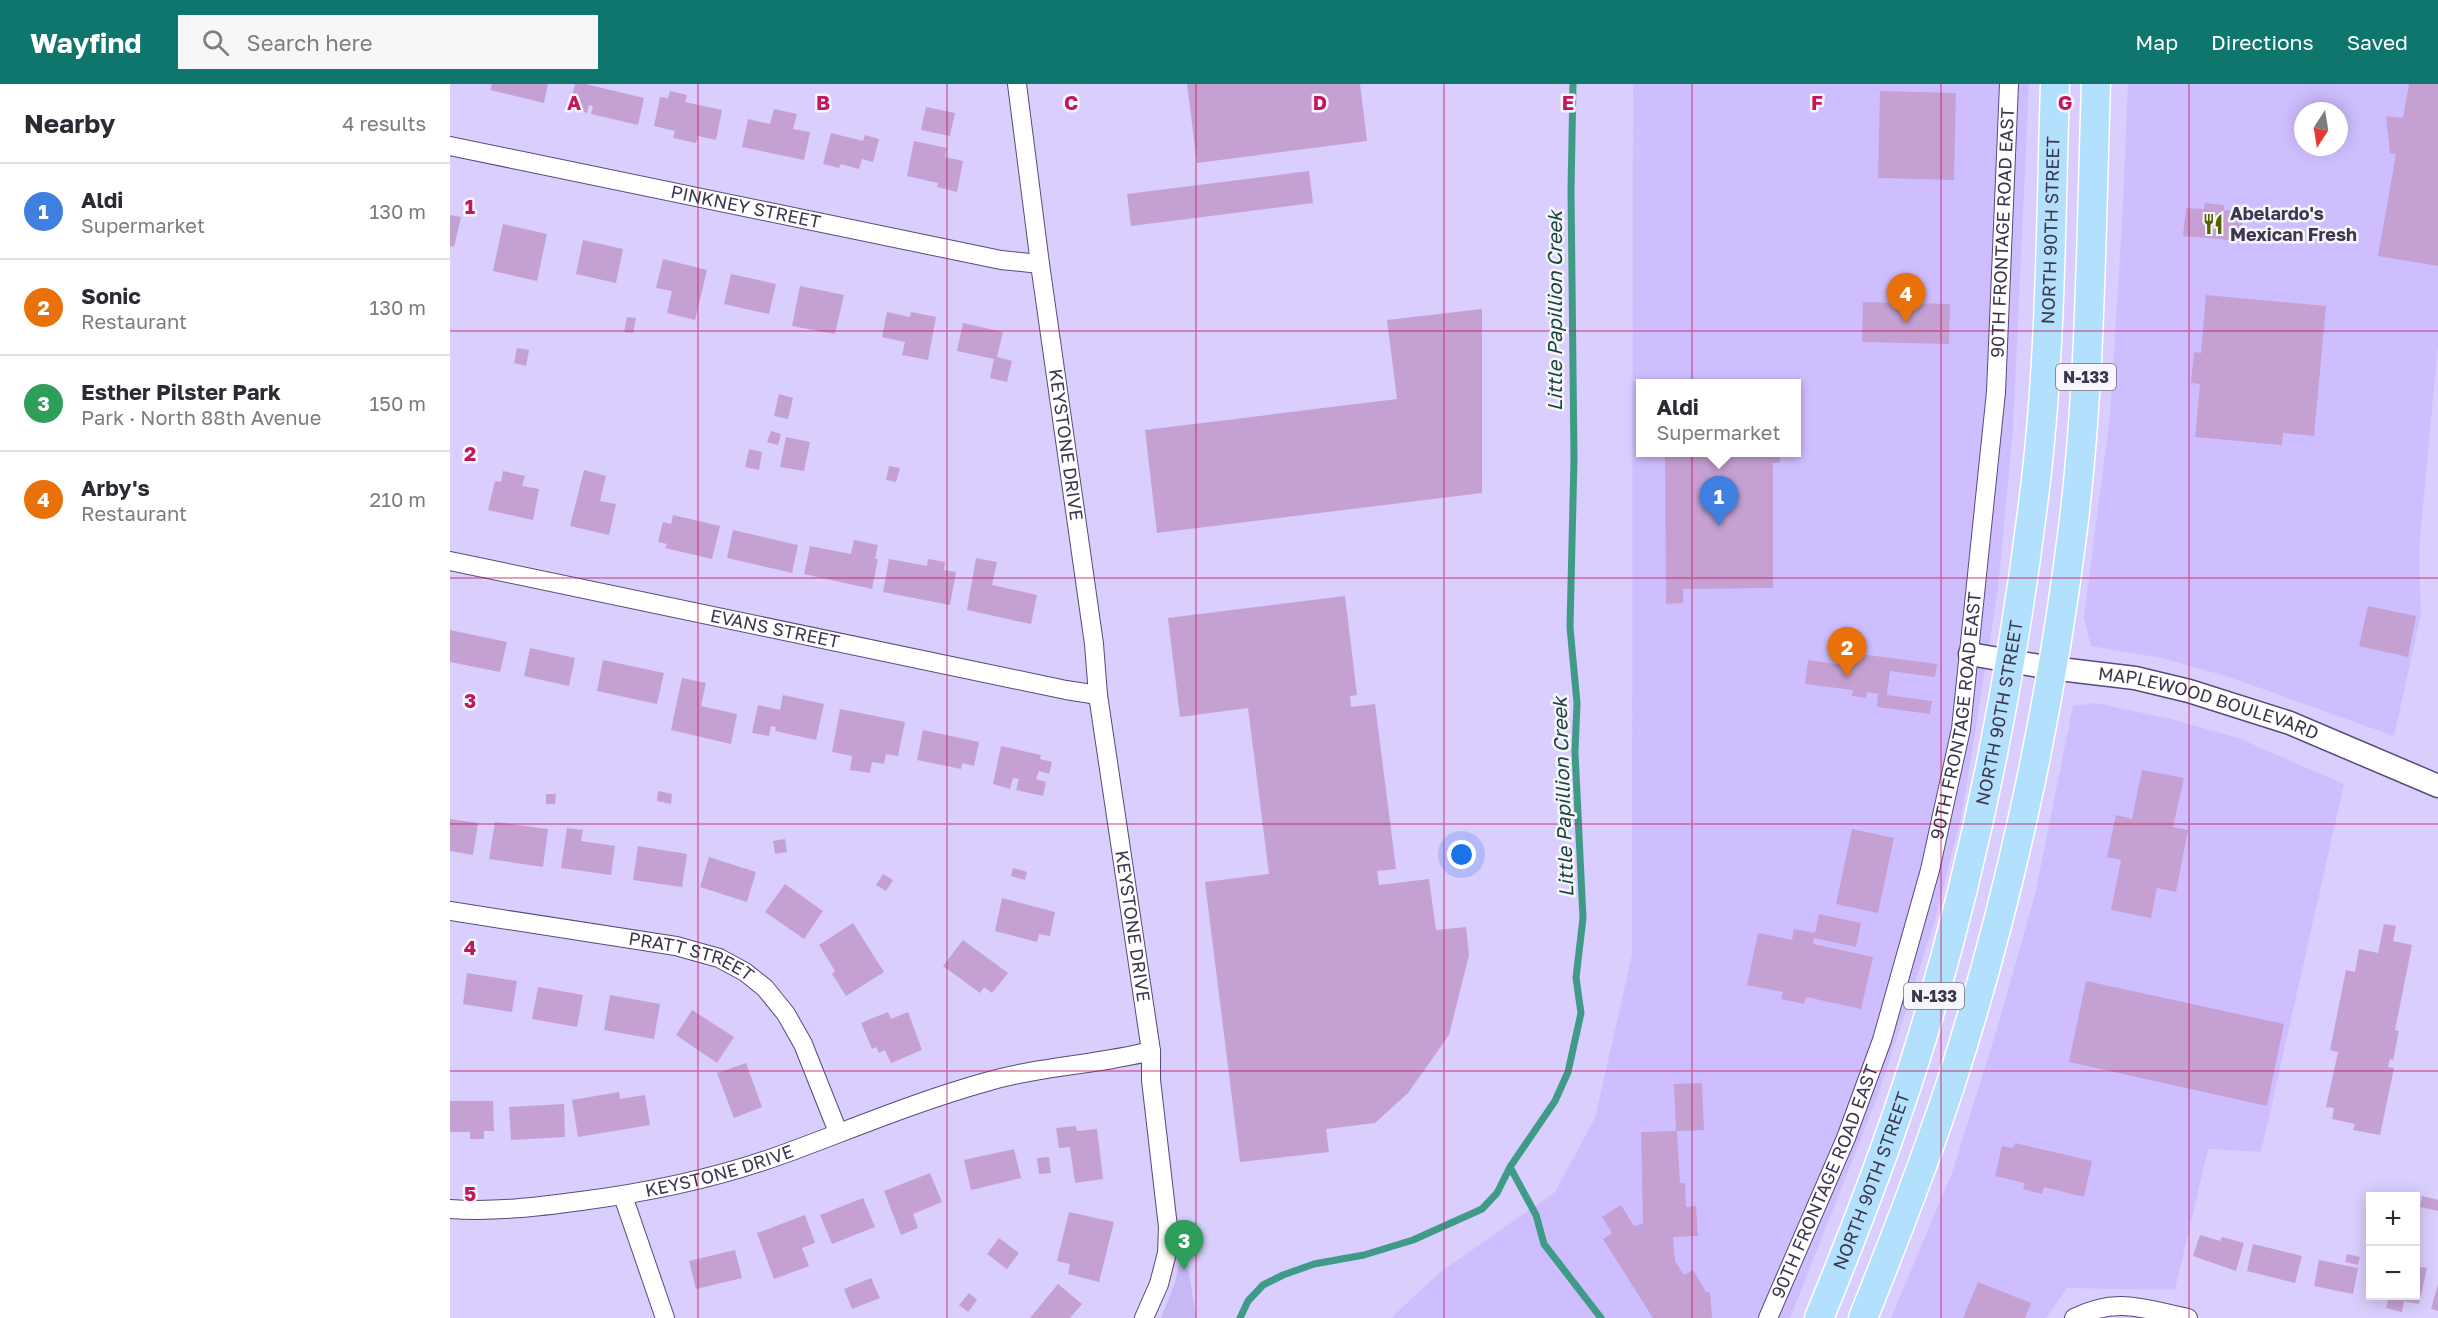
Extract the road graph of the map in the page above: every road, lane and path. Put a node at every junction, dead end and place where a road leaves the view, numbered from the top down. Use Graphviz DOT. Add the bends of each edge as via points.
graph roads {
  1 [pos="1017,84"];
  2 [pos="2009,84"];
  3 [pos="2055,84"];
  4 [pos="2096,84"];
  5 [pos="450,146"];
  6 [pos="1040,264"];
  7 [pos="450,561"];
  8 [pos="1970,654"];
  9 [pos="2010,662"];
  10 [pos="2051,668"];
  11 [pos="1098,695"];
  12 [pos="2438,786"];
  13 [pos="450,910"];
  14 [pos="1151,1051"];
  15 [pos="838,1132"];
  16 [pos="623,1196"];
  17 [pos="450,1209"];
  18 [pos="664,1318"];
  19 [pos="1144,1318"];
  20 [pos="1768,1318"];
  21 [pos="1819,1318"];
  22 [pos="1863,1318"];
  23 [pos="2074,1318"];
  24 [pos="2188,1318"];
  1 -- 6 [label="street, KEYSTONE DRIVE"];
  2 -- 8 [label="street, 90TH FRONTAGE ROAD EAST" via="1996,392"];
  3 -- 9 [label="main road, NORTH 90TH STREET / N-133" via="2043,394 2037,469"];
  4 -- 10 [label="main road, N-133" via="2082,432 2073,529"];
  5 -- 6 [label="street, PINKNEY STREET" via="1001,260"];
  6 -- 11 [label="street, KEYSTONE DRIVE"];
  7 -- 11 [label="street, EVANS STREET"];
  8 -- 9 [label="street, MAPLEWOOD BOULEVARD"];
  8 -- 20 [label="street, 90TH FRONTAGE ROAD EAST" via="1961,729 1948,790 1882,1040 1846,1138"];
  9 -- 10 [label="street, MAPLEWOOD BOULEVARD"];
  9 -- 21 [label="main road, NORTH 90TH STREET / N-133" via="1979,823 1936,992 1881,1159"];
  10 -- 12 [label="street, MAPLEWOOD BOULEVARD" via="2135,678 2226,701 2290,723"];
  10 -- 22 [label="main road, N-133" via="1996,931 1972,1016 1927,1154"];
  11 -- 14 [label="street, KEYSTONE DRIVE"];
  13 -- 15 [label="street, PRATT STREET" via="676,946 719,958 746,972 786,1014 803,1044"];
  14 -- 15 [label="street, KEYSTONE DRIVE" via="988,1081"];
  14 -- 19 [label="street" via="1168,1227 1159,1284"];
  15 -- 16 [label="street, KEYSTONE DRIVE" via="725,1173"];
  16 -- 17 [label="street, KEYSTONE DRIVE" via="529,1208"];
  16 -- 18 [label="street"];
  23 -- 24 [label="street" via="2091,1309 2114,1305"];
}
